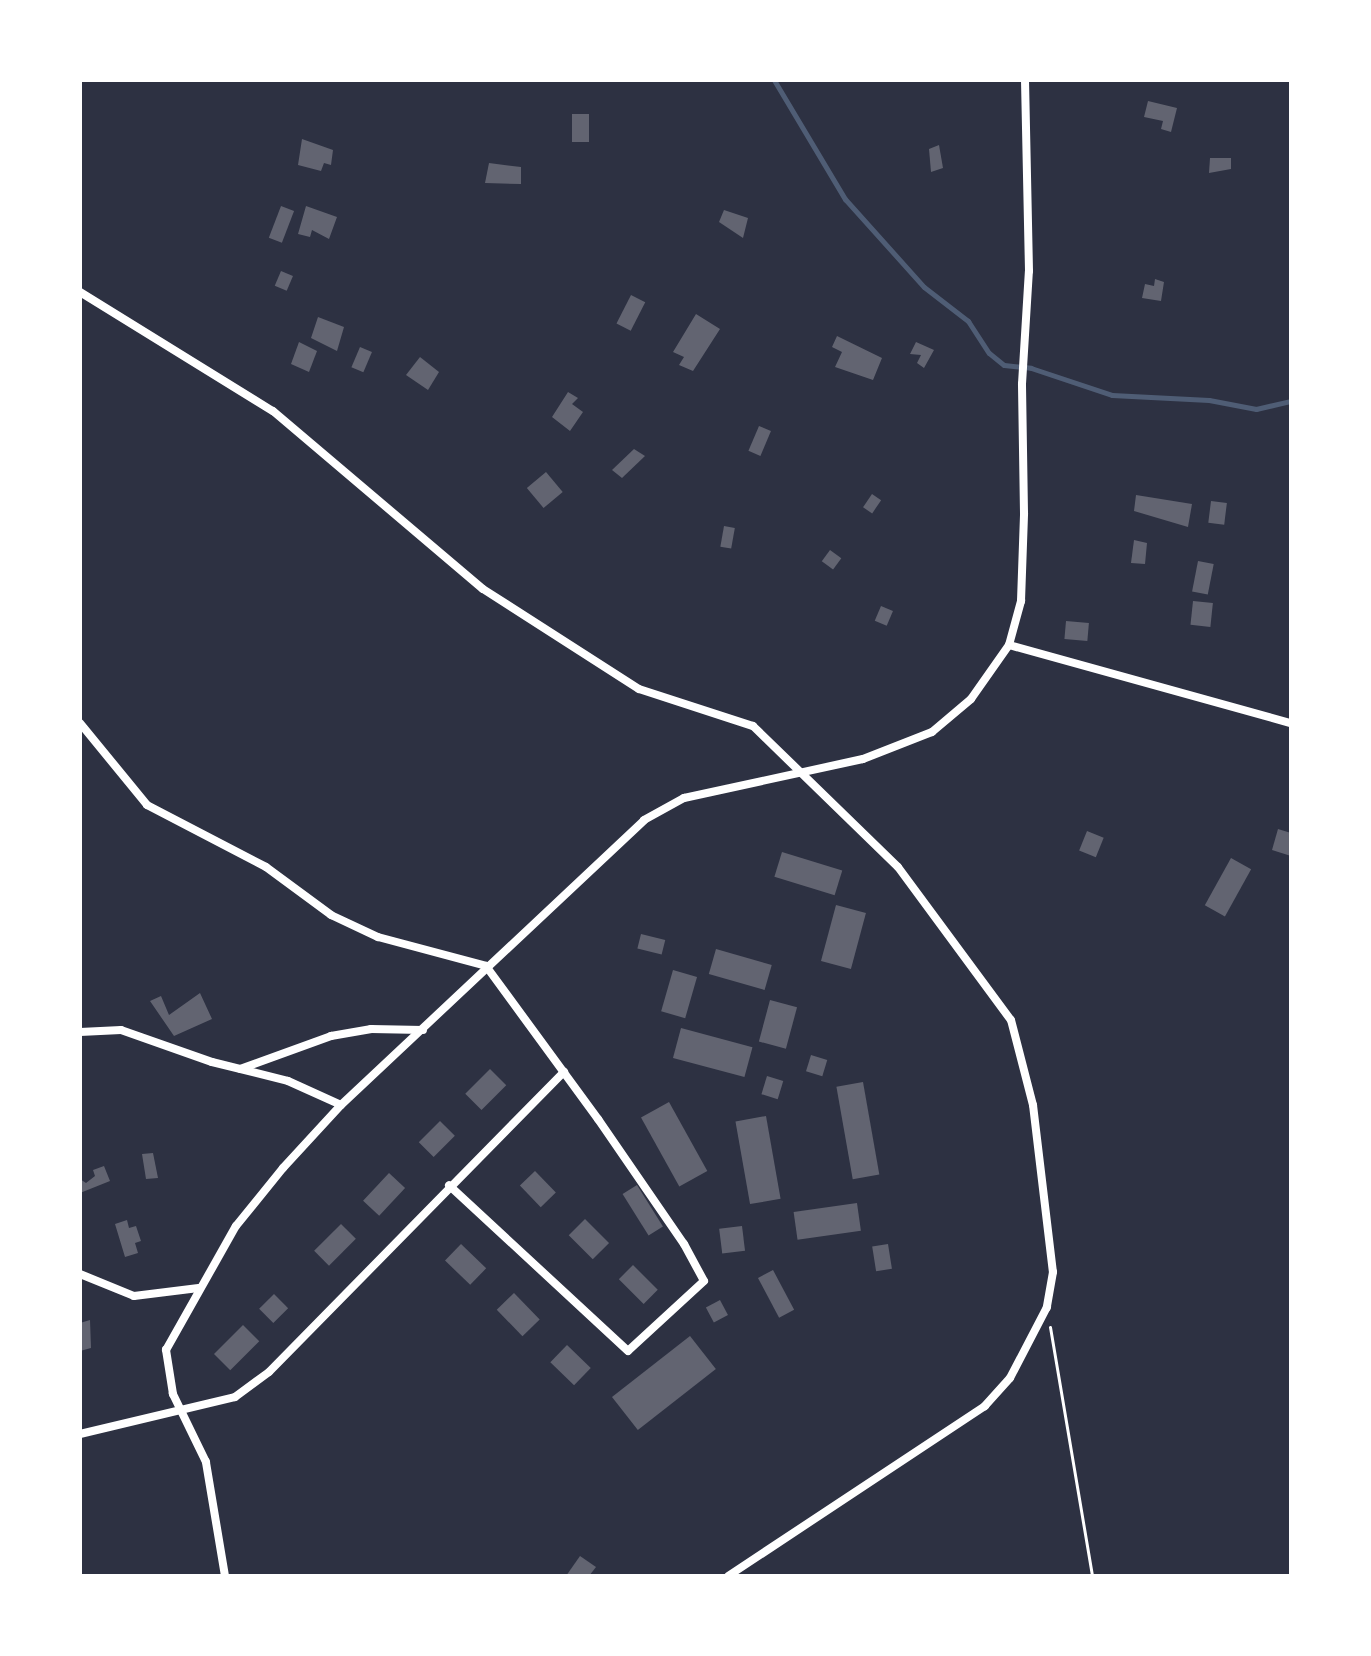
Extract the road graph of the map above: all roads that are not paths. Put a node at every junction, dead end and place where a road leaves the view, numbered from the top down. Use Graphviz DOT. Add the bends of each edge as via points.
graph roads {
  1 [pos="1025,80"];
  2 [pos="80,292"];
  3 [pos="1009,645"];
  4 [pos="80,723"];
  5 [pos="1291,723"];
  6 [pos="795,771"];
  7 [pos="486,966"];
  8 [pos="423,1030"];
  9 [pos="80,1032"];
  10 [pos="239,1069"];
  11 [pos="564,1072"];
  12 [pos="341,1105"];
  13 [pos="449,1185"];
  14 [pos="80,1274"];
  15 [pos="199,1288"];
  16 [pos="183,1412"];
  17 [pos="80,1434"];
  18 [pos="225,1576"];
  19 [pos="728,1576"];
  1 -- 3 [label="street" via="1029,271 1022,384 1021,601"];
  2 -- 6 [label="street" via="273,411 483,589 639,689 753,726"];
  3 -- 5 [label="street"];
  3 -- 6 [label="street" via="971,699 932,732 863,759"];
  4 -- 7 [label="street" via="147,805 266,867 331,915 378,937"];
  6 -- 7 [label="street" via="663,806 595,860"];
  6 -- 19 [label="street" via="898,867 1011,1020 1033,1105 1053,1272 1047,1307 1010,1378 985,1406"];
  7 -- 8 [label="street"];
  7 -- 11 [label="street"];
  8 -- 10 [label="street" via="371,1029 331,1036"];
  8 -- 12 [label="street"];
  9 -- 10 [label="street" via="121,1030"];
  10 -- 12 [label="street" via="288,1081"];
  11 -- 13 [label="street"];
  11 -- 13 [label="street" via="704,1281 628,1351"];
  12 -- 15 [label="street" via="236,1226"];
  13 -- 16 [label="street" via="269,1372 235,1397"];
  14 -- 15 [label="street" via="134,1296"];
  15 -- 16 [label="street" via="166,1350 173,1394"];
  16 -- 17 [label="street"];
  16 -- 18 [label="street" via="206,1462"];
}
